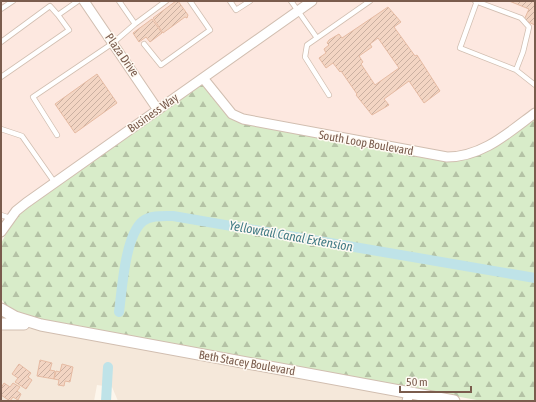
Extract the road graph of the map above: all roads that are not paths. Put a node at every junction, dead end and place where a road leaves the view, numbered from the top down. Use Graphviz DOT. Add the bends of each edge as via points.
graph roads {
  1 [pos="13,1"];
  2 [pos="78,1"];
  3 [pos="84,1"];
  4 [pos="119,1"];
  5 [pos="166,1"];
  6 [pos="190,1"];
  7 [pos="230,1"];
  8 [pos="250,1"];
  9 [pos="291,1"];
  10 [pos="312,1"];
  11 [pos="370,1"];
  12 [pos="476,1"];
  13 [pos="1,9"];
  14 [pos="298,11"];
  15 [pos="58,14"];
  16 [pos="135,24"];
  17 [pos="317,38"];
  18 [pos="1,42"];
  19 [pos="113,42"];
  20 [pos="144,44"];
  21 [pos="516,70"];
  22 [pos="1,77"];
  23 [pos="203,78"];
  24 [pos="535,85"];
  25 [pos="328,95"];
  26 [pos="158,110"];
  27 [pos="535,114"];
  28 [pos="1,129"];
  29 [pos="57,135"];
  30 [pos="55,183"];
  31 [pos="5,216"];
  32 [pos="1,232"];
  33 [pos="1,309"];
  34 [pos="1,323"];
  35 [pos="41,325"];
  36 [pos="408,397"];
  37 [pos="428,399"];
  38 [pos="454,401"];
  1 -- 13 [label="lane"];
  2 -- 15 [label="lane"];
  3 -- 19 [label="street, Plaza Drive"];
  4 -- 16 [label="lane"];
  5 -- 16 [label="lane"];
  6 -- 20 [label="lane" via="210,30 161,65"];
  7 -- 8 [label="lane" via="236,10"];
  9 -- 14 [label="lane"];
  10 -- 14 [label="street, Business Way"];
  11 -- 17 [label="lane"];
  12 -- 21 [label="lane" via="521,18 529,27"];
  12 -- 21 [label="lane" via="460,48"];
  14 -- 17 [label="lane"];
  14 -- 23 [label="street, Business Way"];
  15 -- 18 [label="lane" via="50,6"];
  15 -- 22 [label="lane" via="69,30"];
  16 -- 19 [label="lane"];
  17 -- 25 [label="lane" via="307,45 305,57"];
  19 -- 26 [label="street, Plaza Drive"];
  19 -- 29 [label="lane" via="33,98"];
  21 -- 24 [label="lane"];
  23 -- 26 [label="street, Business Way"];
  23 -- 27 [label="street, South Loop Boulevard" via="232,114 243,119 447,157 471,155 484,149"];
  26 -- 30 [label="street, Business Way"];
  28 -- 30 [label="lane" via="22,136"];
  30 -- 31 [label="street, Business Way"];
  31 -- 32 [label="street, Business Way"];
  33 -- 34 [label="street"];
  33 -- 35 [label="street, Beth Stacey Boulevard" via="15,317"];
  34 -- 35 [label="street, Beth Stacey Boulevard"];
  35 -- 36 [label="street, Beth Stacey Boulevard"];
  36 -- 37 [label="street, Beth Stacey Boulevard"];
  37 -- 38 [label="street, Beth Stacey Boulevard"];
}
